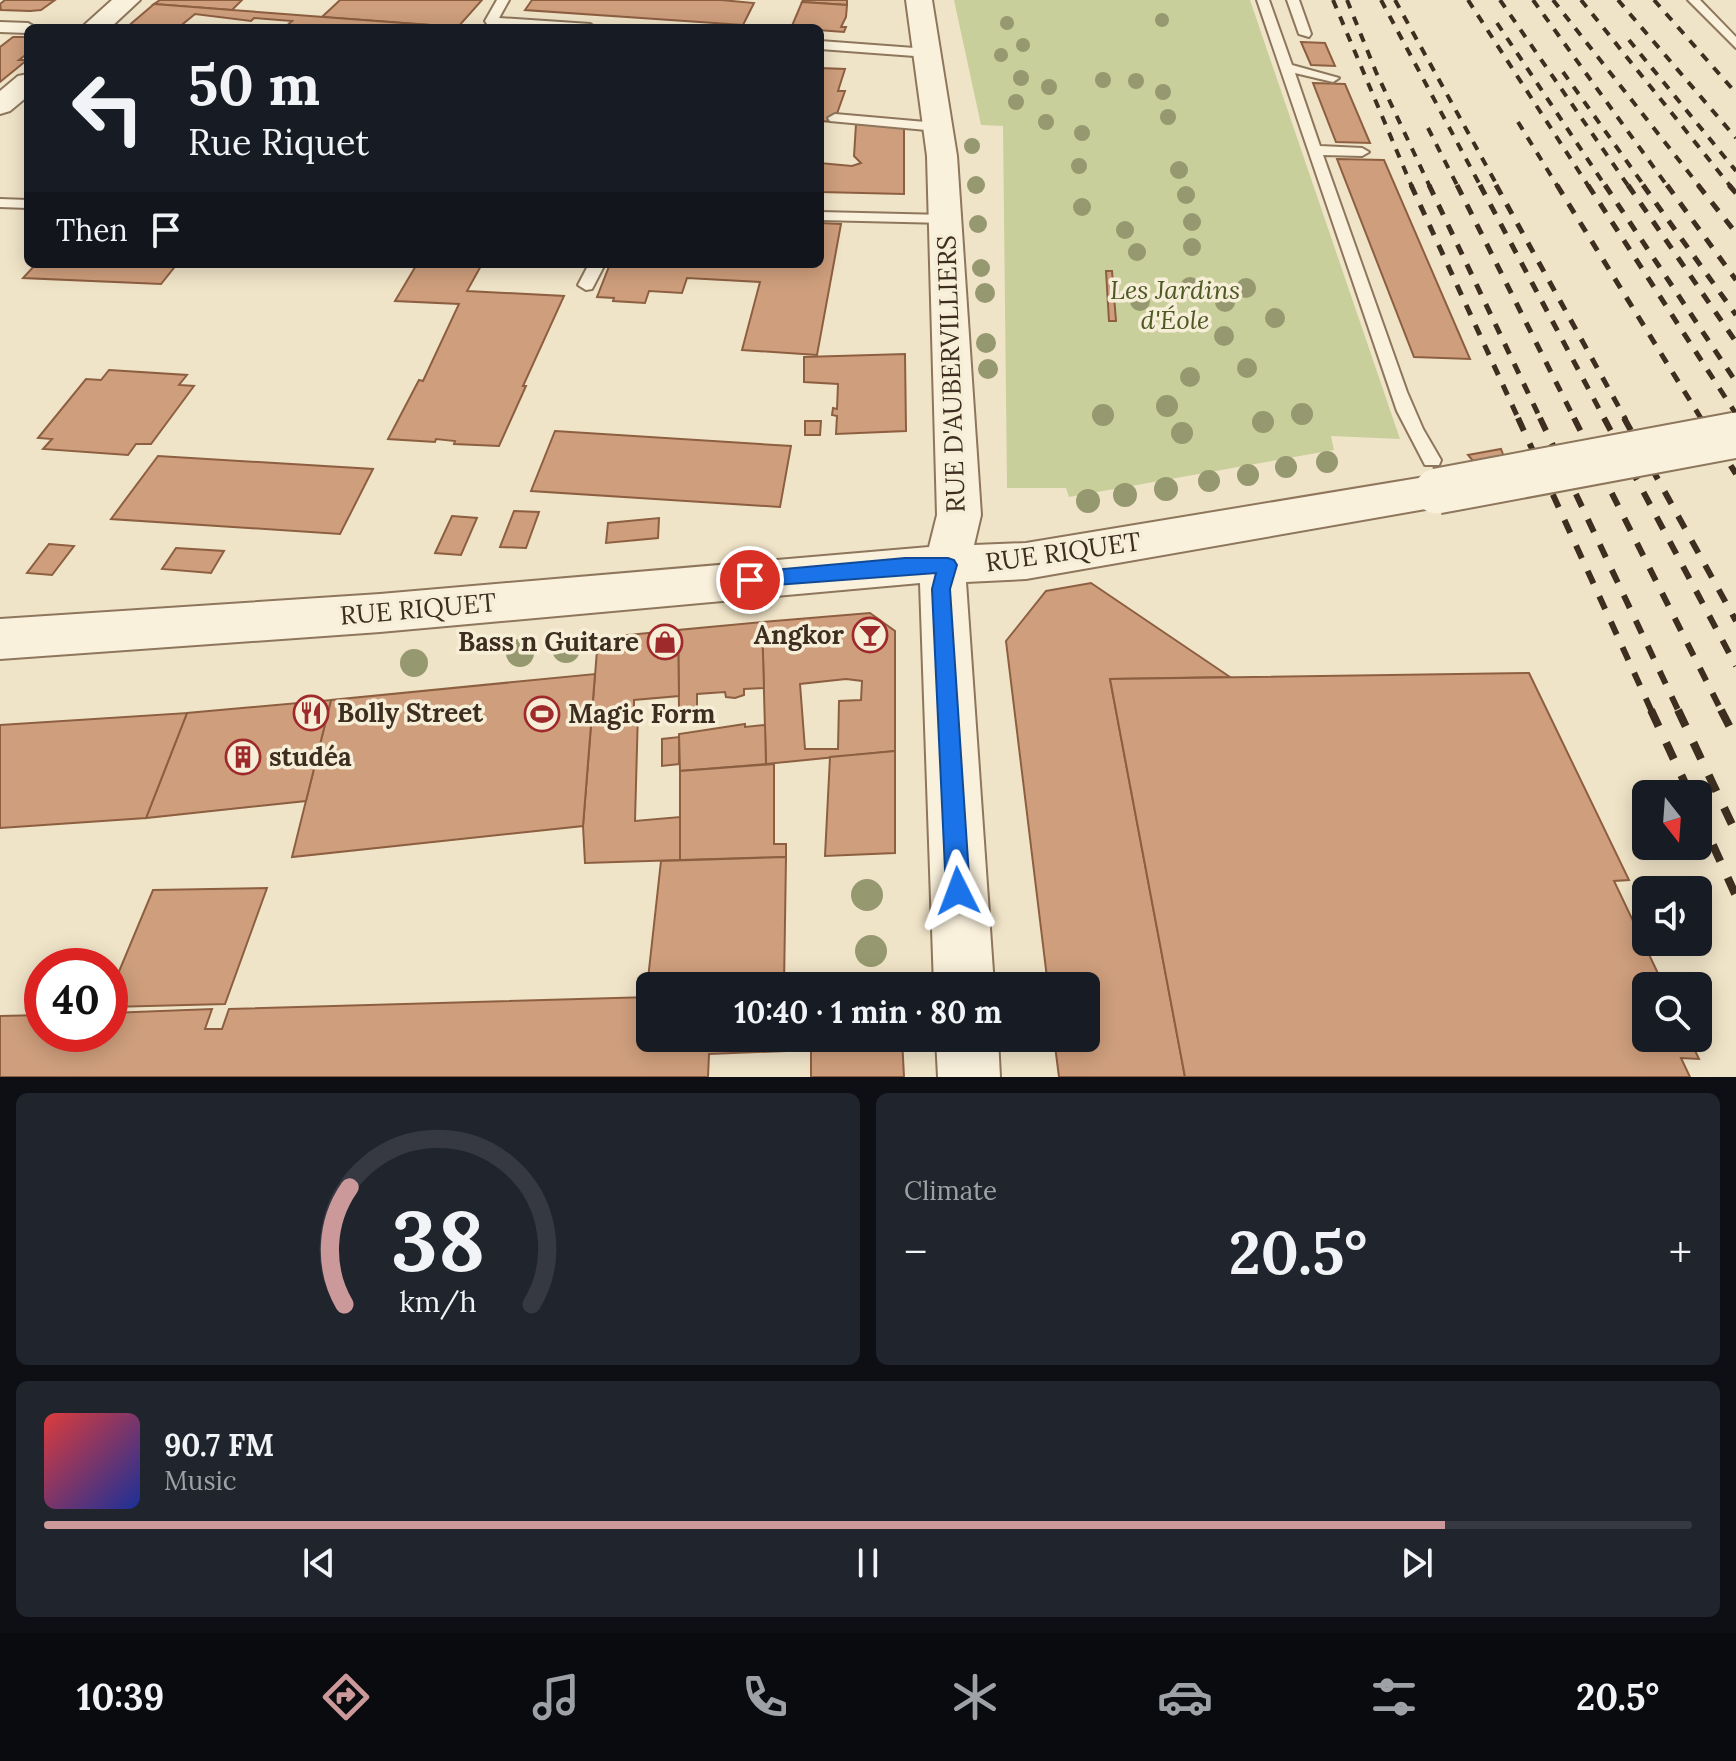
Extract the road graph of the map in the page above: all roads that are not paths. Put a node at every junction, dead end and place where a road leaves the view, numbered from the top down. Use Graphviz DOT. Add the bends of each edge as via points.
graph roads {
  1 [pos="127,0"];
  2 [pos="503,0"];
  3 [pos="919,0"];
  4 [pos="1263,0"];
  5 [pos="1293,0"];
  6 [pos="1694,0"];
  7 [pos="99,24"];
  8 [pos="533,24"];
  9 [pos="0,27"];
  10 [pos="24,28"];
  11 [pos="1305,34"];
  12 [pos="1736,44"];
  13 [pos="824,45"];
  14 [pos="928,53"];
  15 [pos="1287,68"];
  16 [pos="1333,78"];
  17 [pos="24,85"];
  18 [pos="0,105"];
  19 [pos="835,118"];
  20 [pos="937,127"];
  21 [pos="1313,150"];
  22 [pos="1362,152"];
  23 [pos="0,203"];
  24 [pos="24,204"];
  25 [pos="824,216"];
  26 [pos="945,219"];
  27 [pos="595,268"];
  28 [pos="586,285"];
  29 [pos="1736,435"];
  30 [pos="1434,475"];
  31 [pos="948,565"];
  32 [pos="0,639"];
  33 [pos="963,972"];
  34 [pos="968,1052"];
  35 [pos="969,1077"];
  1 -- 7 [label="street"];
  2 -- 8 [label="lane" via="491,21"];
  3 -- 14 [label="street, RUE D'AUBERVILLIERS"];
  4 -- 15 [label="lane"];
  5 -- 11 [label="lane"];
  6 -- 12 [label="lane"];
  9 -- 10 [label="street"];
  13 -- 14 [label="lane"];
  14 -- 20 [label="street, RUE D'AUBERVILLIERS"];
  15 -- 16 [label="lane"];
  15 -- 21 [label="lane"];
  17 -- 18 [label="street"];
  19 -- 20 [label="lane"];
  20 -- 26 [label="street, RUE D'AUBERVILLIERS"];
  21 -- 22 [label="lane"];
  21 -- 30 [label="lane"];
  23 -- 24 [label="lane"];
  25 -- 26 [label="lane"];
  26 -- 31 [label="street, RUE D'AUBERVILLIERS" via="959,515"];
  27 -- 28 [label="lane"];
  29 -- 30 [label="street, RUE RIQUET, bridge"];
  30 -- 31 [label="street, RUE RIQUET" via="1026,561"];
  31 -- 32 [label="street, RUE RIQUET"];
  31 -- 33 [label="street, RUE D'AUBERVILLIERS" via="941,601"];
  34 -- 35 [label="street"];
}
